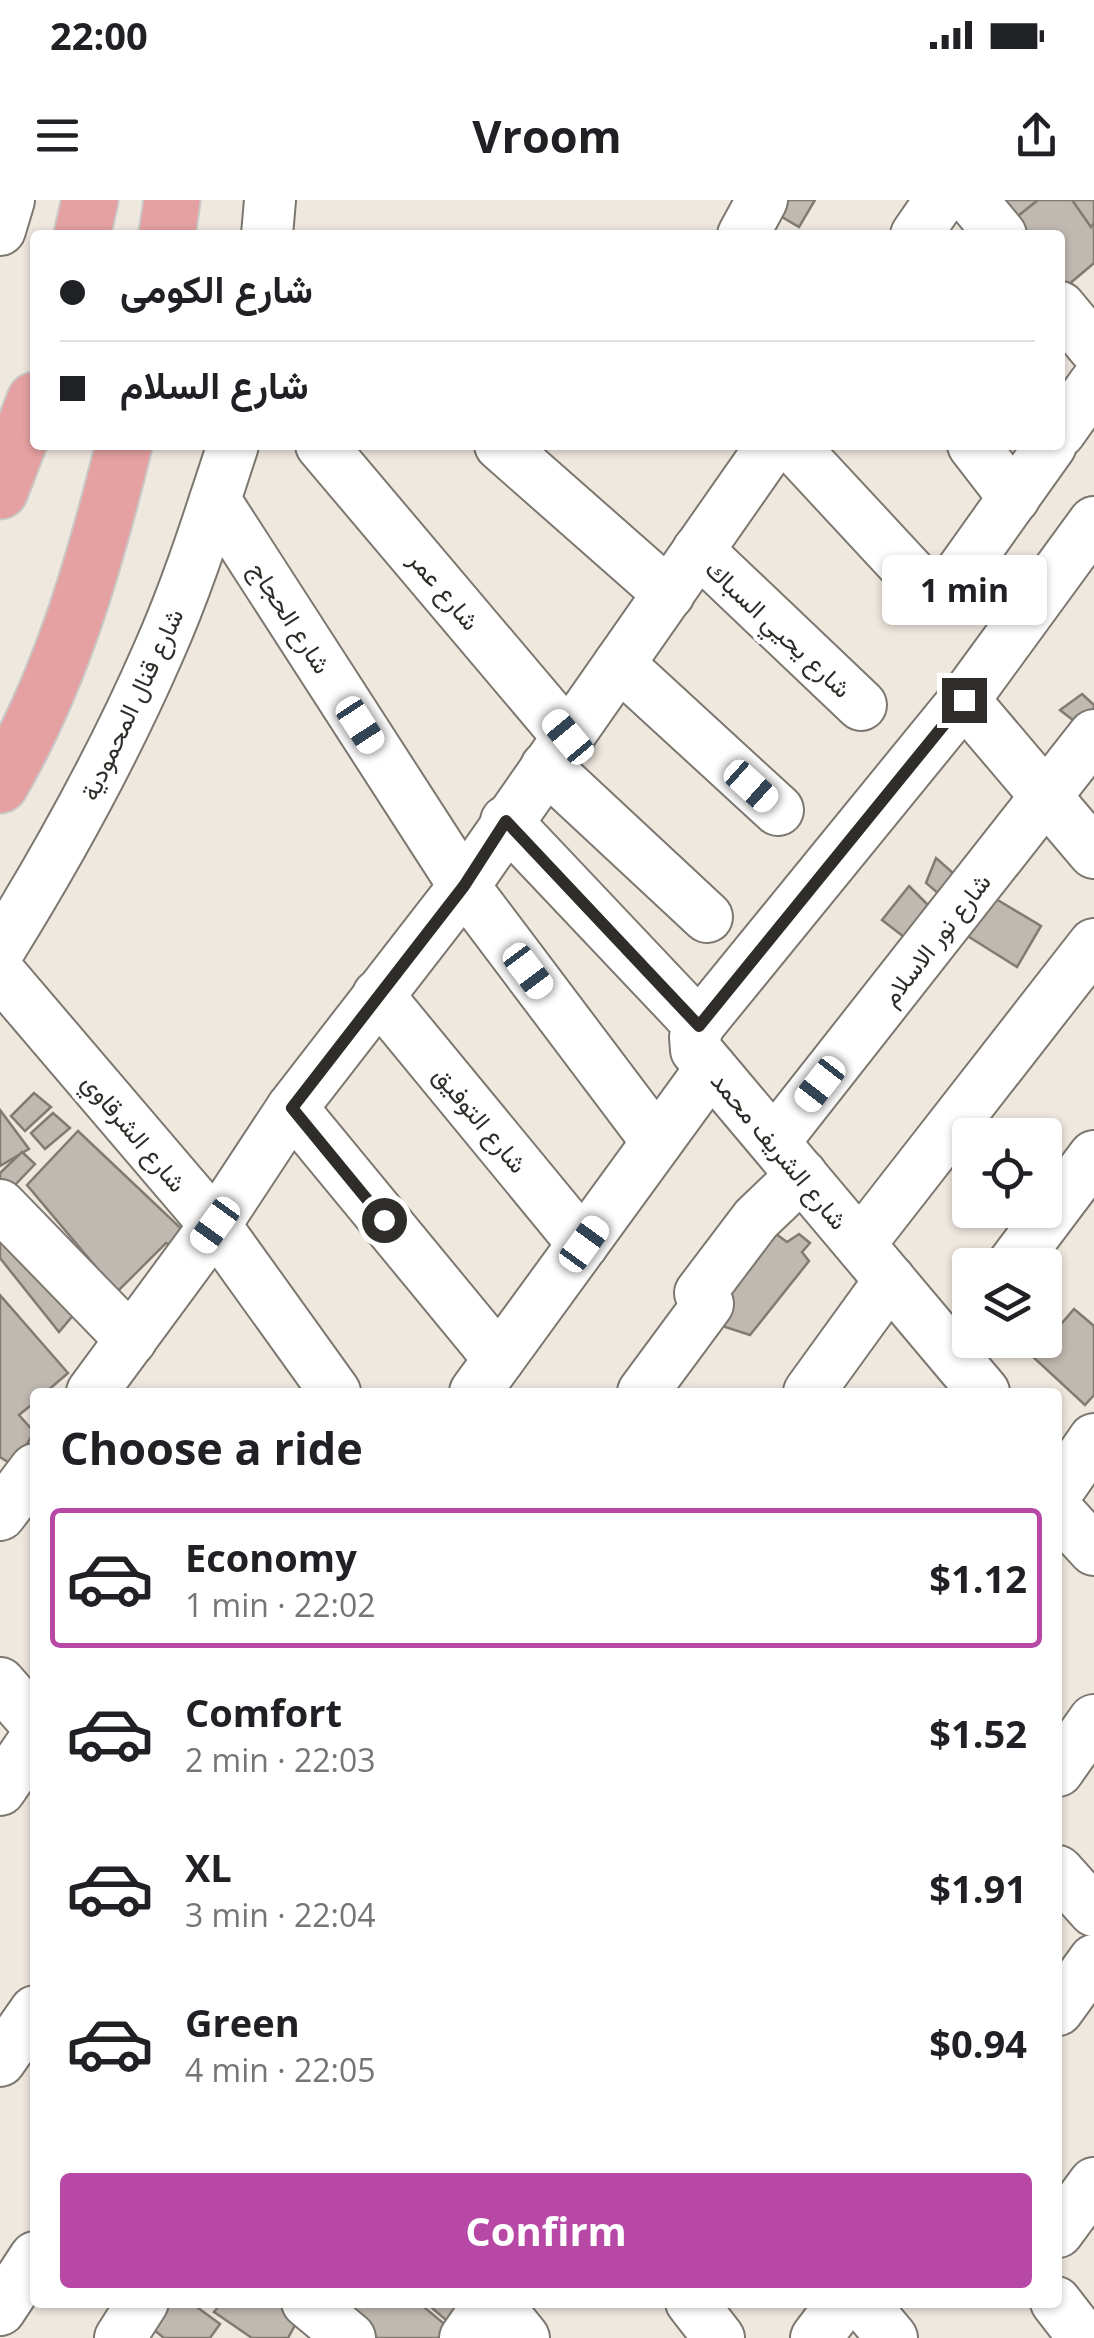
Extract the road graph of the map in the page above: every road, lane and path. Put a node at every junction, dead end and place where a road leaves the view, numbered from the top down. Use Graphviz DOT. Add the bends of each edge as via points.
graph roads {
  1 [pos="9,200"];
  2 [pos="90,200"];
  3 [pos="172,200"];
  4 [pos="270,200"];
  5 [pos="762,200"];
  6 [pos="940,200"];
  7 [pos="972,200"];
  8 [pos="0,230"];
  9 [pos="83,230"];
  10 [pos="168,230"];
  11 [pos="267,230"];
  12 [pos="746,230"];
  13 [pos="919,230"];
  14 [pos="997,230"];
  15 [pos="1065,313"];
  16 [pos="1094,348"];
  17 [pos="1094,384"];
  18 [pos="30,413"];
  19 [pos="1065,425"];
  20 [pos="123,450"];
  21 [pos="230,450"];
  22 [pos="325,450"];
  23 [pos="506,450"];
  24 [pos="768,450"];
  25 [pos="797,450"];
  26 [pos="976,450"];
  27 [pos="1048,450"];
  28 [pos="0,491"];
  29 [pos="1014,498"];
  30 [pos="215,500"];
  31 [pos="1094,522"];
  32 [pos="698,550"];
  33 [pos="669,594"];
  34 [pos="619,664"];
  35 [pos="964,700"];
  36 [pos="861,704"];
  37 [pos="1094,735"];
  38 [pos="557,752"];
  39 [pos="0,785"];
  40 [pos="1047,798"];
  41 [pos="778,810"];
  42 [pos="506,821"];
  43 [pos="1094,853"];
  44 [pos="464,886"];
  45 [pos="707,917"];
  46 [pos="1094,944"];
  47 [pos="0,949"];
  48 [pos="0,973"];
  49 [pos="378,995"];
  50 [pos="705,1047"];
  51 [pos="292,1108"];
  52 [pos="657,1142"];
  53 [pos="1094,1156"];
  54 [pos="788,1158"];
  55 [pos="0,1205"];
  56 [pos="215,1225"];
  57 [pos="584,1244"];
  58 [pos="1025,1248"];
  59 [pos="875,1262"];
  60 [pos="131,1340"];
  61 [pos="970,1367"];
  62 [pos="487,1376"];
  63 [pos="314,1383"];
  64 [pos="95,1388"];
  65 [pos="647,1388"];
  66 [pos="811,1388"];
  67 [pos="1094,1440"];
  68 [pos="30,1474"];
  69 [pos="1062,1487"];
  70 [pos="1062,1499"];
  71 [pos="2,1508"];
  72 [pos="1094,1550"];
  73 [pos="0,1684"];
  74 [pos="30,1717"];
  75 [pos="1094,1720"];
  76 [pos="30,1746"];
  77 [pos="1062,1765"];
  78 [pos="0,1790"];
  79 [pos="1062,1875"];
  80 [pos="1094,1911"];
  81 [pos="1094,1960"];
  82 [pos="1062,2004"];
  83 [pos="30,2018"];
  84 [pos="0,2061"];
  85 [pos="1094,2183"];
  86 [pos="1062,2227"];
  87 [pos="30,2265"];
  88 [pos="139,2308"];
  89 [pos="488,2308"];
  90 [pos="497,2308"];
  91 [pos="696,2308"];
  92 [pos="838,2308"];
  93 [pos="867,2308"];
  94 [pos="1061,2308"];
  95 [pos="0,2310"];
  96 [pos="120,2338"];
  97 [pos="465,2338"];
  98 [pos="524,2338"];
  99 [pos="719,2338"];
  100 [pos="816,2338"];
  101 [pos="892,2338"];
  102 [pos="1084,2338"];
  1 -- 8 [label="street"];
  2 -- 9 [label="main road"];
  3 -- 10 [label="main road"];
  4 -- 11 [label="street"];
  5 -- 12 [label="street"];
  6 -- 13 [label="street"];
  7 -- 14 [label="street"];
  15 -- 16 [label="street"];
  17 -- 19 [label="street"];
  18 -- 28 [label="main road"];
  20 -- 39 [label="main road" via="68,638"];
  21 -- 30 [label="street, شارع قنال المحمودية"];
  22 -- 38 [label="street, شارع عمر"];
  23 -- 33 [label="street"];
  24 -- 32 [label="street"];
  25 -- 29 [label="street" via="934,598 945,594"];
  26 -- 29 [label="street"];
  27 -- 29 [label="street"];
  30 -- 44 [label="street, شارع الحجاج"];
  30 -- 47 [label="street, شارع قنال المحمودية" via="126,724"];
  31 -- 35 [label="street"];
  32 -- 33 [label="street"];
  32 -- 36 [label="street, شارع يحيي السباك"];
  33 -- 34 [label="street"];
  34 -- 38 [label="street"];
  34 -- 41 [label="street"];
  35 -- 40 [label="street"];
  35 -- 50 [label="street"];
  37 -- 40 [label="street, شارع نور الاسلام"];
  38 -- 42 [label="street"];
  38 -- 45 [label="street, شارع عمر"];
  40 -- 43 [label="street"];
  40 -- 54 [label="street, شارع نور الاسلام"];
  42 -- 44 [label="street"];
  42 -- 50 [label="street, شارع الشريف محمد"];
  44 -- 49 [label="street"];
  44 -- 52 [label="street, شارع الحجاج"];
  46 -- 59 [label="street"];
  48 -- 56 [label="street, شارع الشرقاوي"];
  49 -- 51 [label="street"];
  49 -- 57 [label="street, شارع التوفيق"];
  50 -- 52 [label="street"];
  50 -- 54 [label="street, شارع الشريف محمد"];
  51 -- 56 [label="street"];
  51 -- 62 [label="street"];
  52 -- 57 [label="street"];
  53 -- 58 [label="street"];
  54 -- 59 [label="street, شارع الشريف محمد"];
  54 -- 65 [label="street, شارع نور الاسلام" via="756,1219 700,1293 708,1304"];
  55 -- 60 [label="street"];
  56 -- 60 [label="street"];
  56 -- 63 [label="street, شارع الشرقاوي"];
  57 -- 62 [label="street"];
  59 -- 61 [label="street, شارع الشريف محمد"];
  59 -- 66 [label="street"];
  60 -- 64 [label="street"];
  67 -- 69 [label="street"];
  68 -- 71 [label="street"];
  70 -- 72 [label="street"];
  73 -- 74 [label="street"];
  75 -- 77 [label="street"];
  76 -- 78 [label="street"];
  79 -- 80 [label="street"];
  81 -- 82 [label="street"];
  83 -- 84 [label="street"];
  85 -- 86 [label="street"];
  87 -- 95 [label="street"];
  88 -- 96 [label="street"];
  89 -- 97 [label="street"];
  90 -- 98 [label="street"];
  91 -- 99 [label="street"];
  92 -- 100 [label="street"];
  93 -- 101 [label="street"];
  94 -- 102 [label="street"];
}
